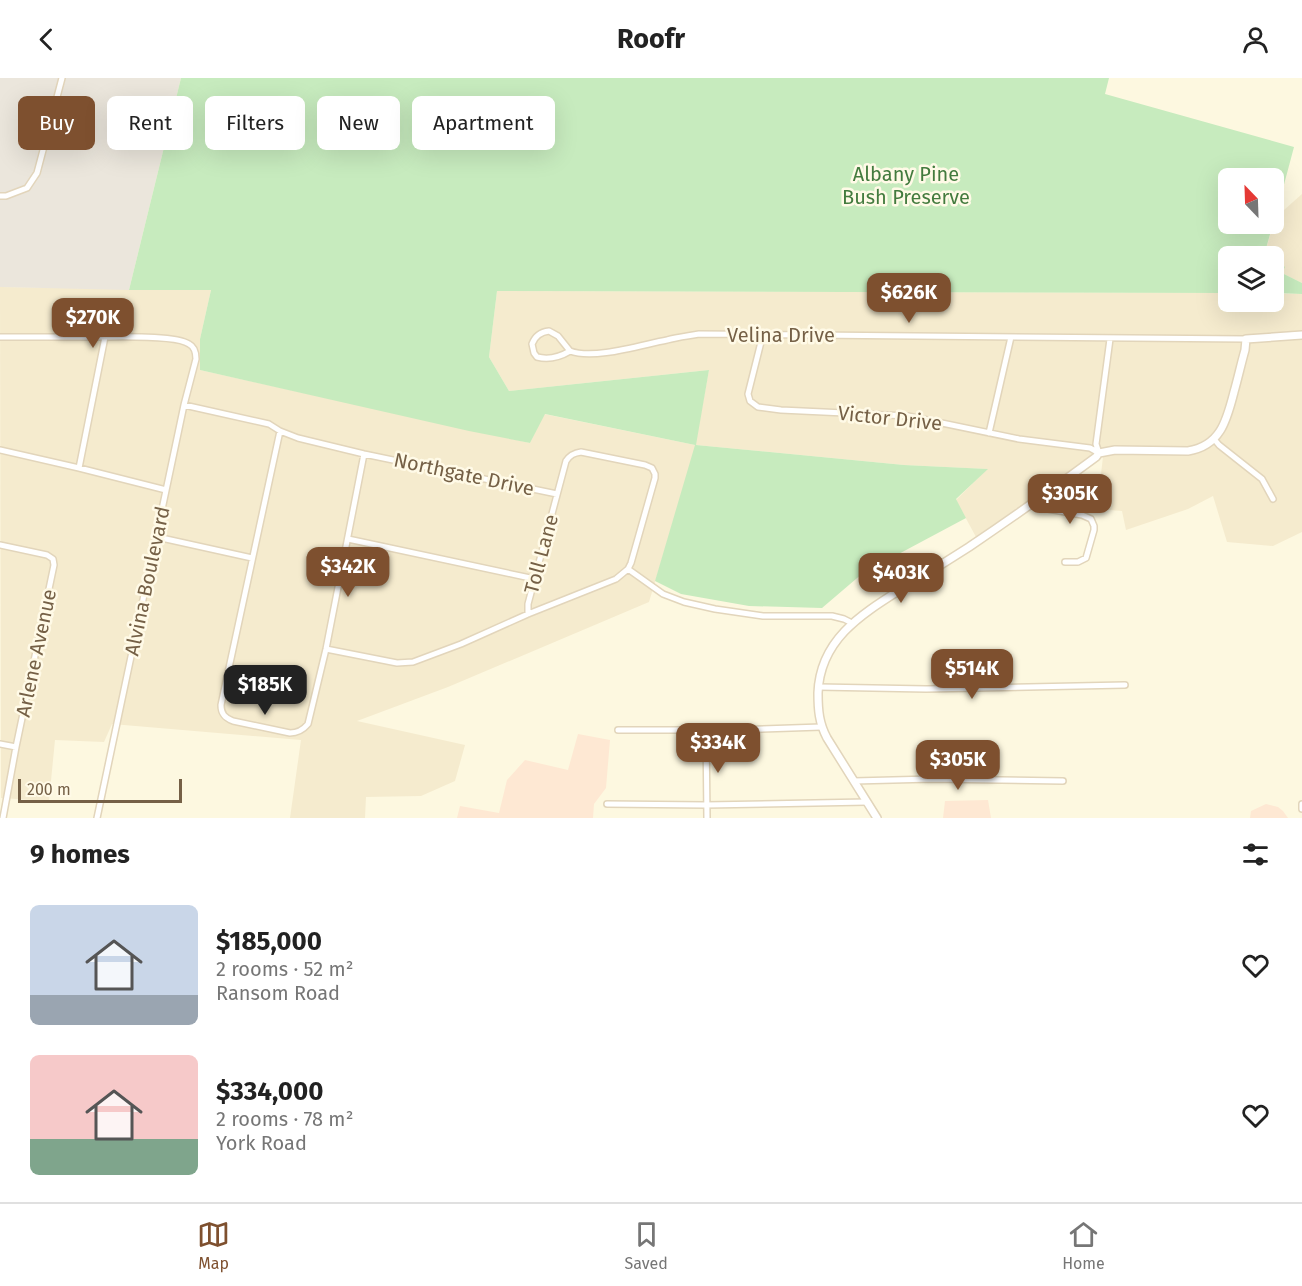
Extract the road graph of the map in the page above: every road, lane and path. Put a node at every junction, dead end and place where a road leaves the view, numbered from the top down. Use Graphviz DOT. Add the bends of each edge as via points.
graph roads {
  1 [pos="62,78"];
  2 [pos="0,196"];
  3 [pos="763,334"];
  4 [pos="0,336"];
  5 [pos="1302,336"];
  6 [pos="105,337"];
  7 [pos="1011,337"];
  8 [pos="1110,339"];
  9 [pos="1246,339"];
  10 [pos="570,351"];
  11 [pos="184,405"];
  12 [pos="280,431"];
  13 [pos="988,433"];
  14 [pos="1214,439"];
  15 [pos="0,450"];
  16 [pos="1099,453"];
  17 [pos="364,454"];
  18 [pos="79,468"];
  19 [pos="166,490"];
  20 [pos="557,494"];
  21 [pos="1037,499"];
  22 [pos="1273,499"];
  23 [pos="157,537"];
  24 [pos="348,539"];
  25 [pos="0,545"];
  26 [pos="252,558"];
  27 [pos="1065,562"];
  28 [pos="628,569"];
  29 [pos="535,579"];
  30 [pos="528,614"];
  31 [pos="852,623"];
  32 [pos="326,649"];
  33 [pos="1125,685"];
  34 [pos="819,687"];
  35 [pos="821,727"];
  36 [pos="618,730"];
  37 [pos="706,730"];
  38 [pos="0,744"];
  39 [pos="16,747"];
  40 [pos="854,781"];
  41 [pos="1063,781"];
  42 [pos="867,802"];
  43 [pos="607,804"];
  44 [pos="1302,804"];
  45 [pos="706,805"];
  46 [pos="1302,809"];
  47 [pos="3,818"];
  48 [pos="97,818"];
  49 [pos="707,818"];
  50 [pos="877,818"];
  1 -- 2 [label="street" via="37,173 27,188"];
  3 -- 7 [label="street, Velina Drive"];
  3 -- 10 [label="street, Velina Drive" via="699,334 610,351"];
  3 -- 13 [label="street, Victor Drive" via="748,394 755,405 781,410 908,416"];
  4 -- 6 [label="street"];
  5 -- 9 [label="street"];
  6 -- 11 [label="street, Alvina Boulevard" via="169,339 192,345 196,359"];
  6 -- 18 [label="street"];
  7 -- 8 [label="street, Velina Drive"];
  7 -- 13 [label="street"];
  8 -- 9 [label="street, Velina Drive"];
  8 -- 16 [label="street" via="1096,444"];
  9 -- 14 [label="street" via="1227,418"];
  10 -- 10 [label="street, Velina Drive" via="549,331 538,334 532,344 534,353 542,358 561,357"];
  11 -- 12 [label="street, Northgate Drive" via="269,424"];
  11 -- 19 [label="street, Alvina Boulevard"];
  12 -- 17 [label="street, Northgate Drive"];
  12 -- 26 [label="street"];
  13 -- 16 [label="street, Victor Drive" via="1090,448"];
  14 -- 16 [label="street" via="1188,451"];
  14 -- 22 [label="street" via="1262,479"];
  15 -- 18 [label="street"];
  16 -- 21 [label="street"];
  17 -- 20 [label="street, Northgate Drive"];
  17 -- 24 [label="street"];
  18 -- 19 [label="street"];
  19 -- 23 [label="street, Alvina Boulevard"];
  20 -- 28 [label="street, Northgate Drive" via="566,461 572,454 581,452 652,468 655,478"];
  20 -- 29 [label="street, Toll Lane"];
  21 -- 27 [label="street" via="1044,507 1087,517 1094,523 1086,558"];
  21 -- 31 [label="street"];
  23 -- 26 [label="street"];
  23 -- 48 [label="street, Alvina Boulevard"];
  24 -- 29 [label="street"];
  24 -- 32 [label="street"];
  25 -- 39 [label="street, Arlene Avenue" via="48,555 54,565"];
  26 -- 32 [label="street" via="221,705 225,718 290,733 304,730 312,713"];
  28 -- 30 [label="street" via="616,579"];
  28 -- 31 [label="street" via="663,594 684,602 763,616 832,616"];
  29 -- 30 [label="street, Toll Lane"];
  30 -- 32 [label="street" via="413,662 397,663"];
  31 -- 34 [label="street" via="830,652"];
  33 -- 34 [label="street"];
  34 -- 35 [label="street"];
  35 -- 37 [label="street"];
  35 -- 40 [label="street"];
  36 -- 37 [label="street"];
  37 -- 45 [label="street"];
  38 -- 39 [label="street"];
  39 -- 47 [label="street, Arlene Avenue"];
  40 -- 41 [label="street"];
  40 -- 42 [label="street"];
  42 -- 45 [label="street"];
  42 -- 50 [label="street"];
  43 -- 45 [label="street"];
  44 -- 46 [label="street"];
  45 -- 49 [label="street"];
}
